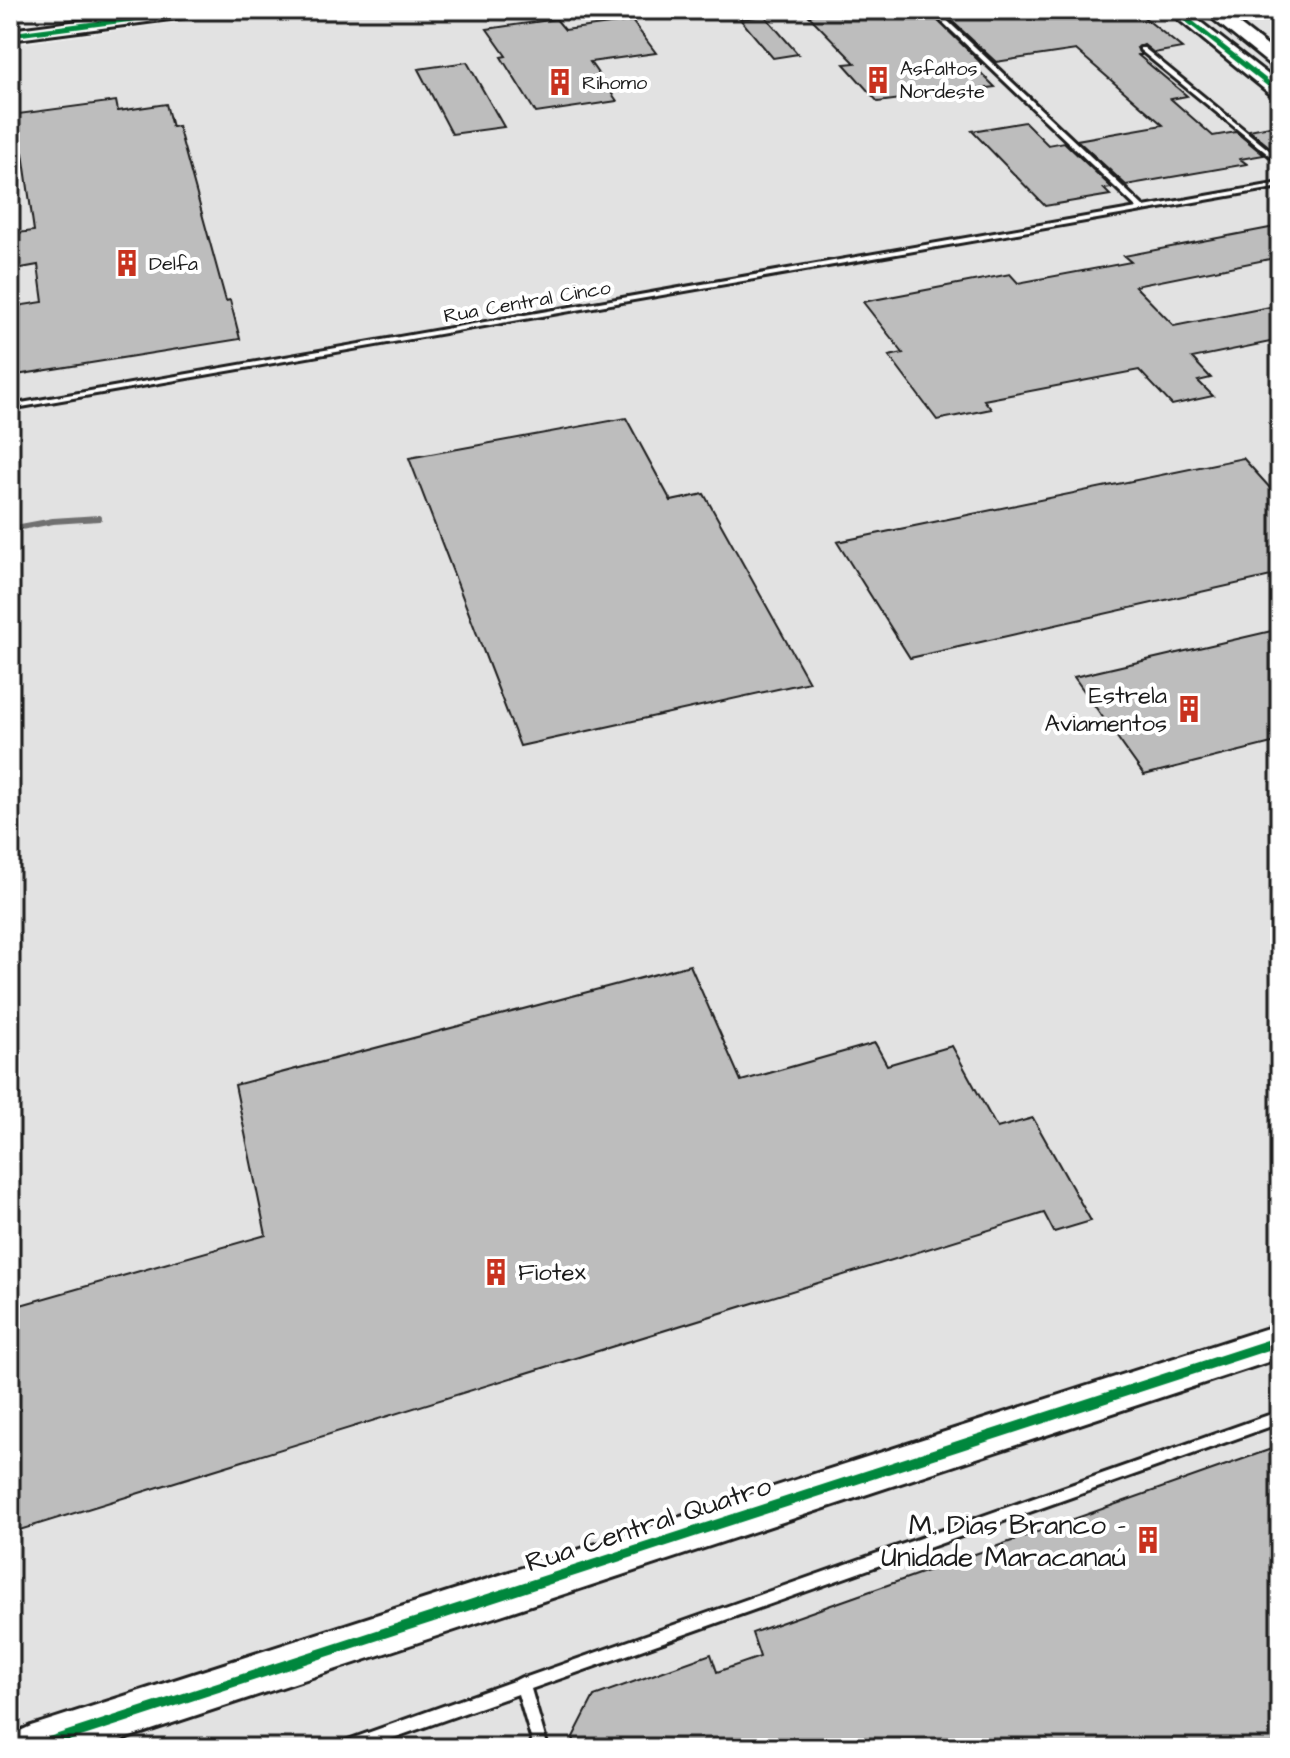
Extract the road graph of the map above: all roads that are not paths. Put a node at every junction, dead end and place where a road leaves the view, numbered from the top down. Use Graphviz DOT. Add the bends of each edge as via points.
graph roads {
  1 [pos="126,10"];
  2 [pos="201,10"];
  3 [pos="933,10"];
  4 [pos="1175,10"];
  5 [pos="1210,10"];
  6 [pos="10,25"];
  7 [pos="10,35"];
  8 [pos="1142,49"];
  9 [pos="1280,64"];
  10 [pos="1280,93"];
  11 [pos="1280,162"];
  12 [pos="1280,185"];
  13 [pos="1142,209"];
  14 [pos="10,407"];
  15 [pos="1280,1341"];
  16 [pos="1280,1417"];
  17 [pos="522,1684"];
  18 [pos="31,1748"];
  19 [pos="345,1748"];
  20 [pos="541,1748"];
  1 -- 6 [label="street"];
  2 -- 7 [label="street"];
  3 -- 13 [label="lane"];
  4 -- 10 [label="street"];
  5 -- 9 [label="street"];
  8 -- 11 [label="lane"];
  12 -- 13 [label="lane, Rua Central Cinco"];
  13 -- 14 [label="lane, Rua Central Cinco"];
  15 -- 18 [label="street, Rua Central Quatro"];
  16 -- 17 [label="lane"];
  17 -- 19 [label="lane"];
  17 -- 20 [label="lane"];
}
